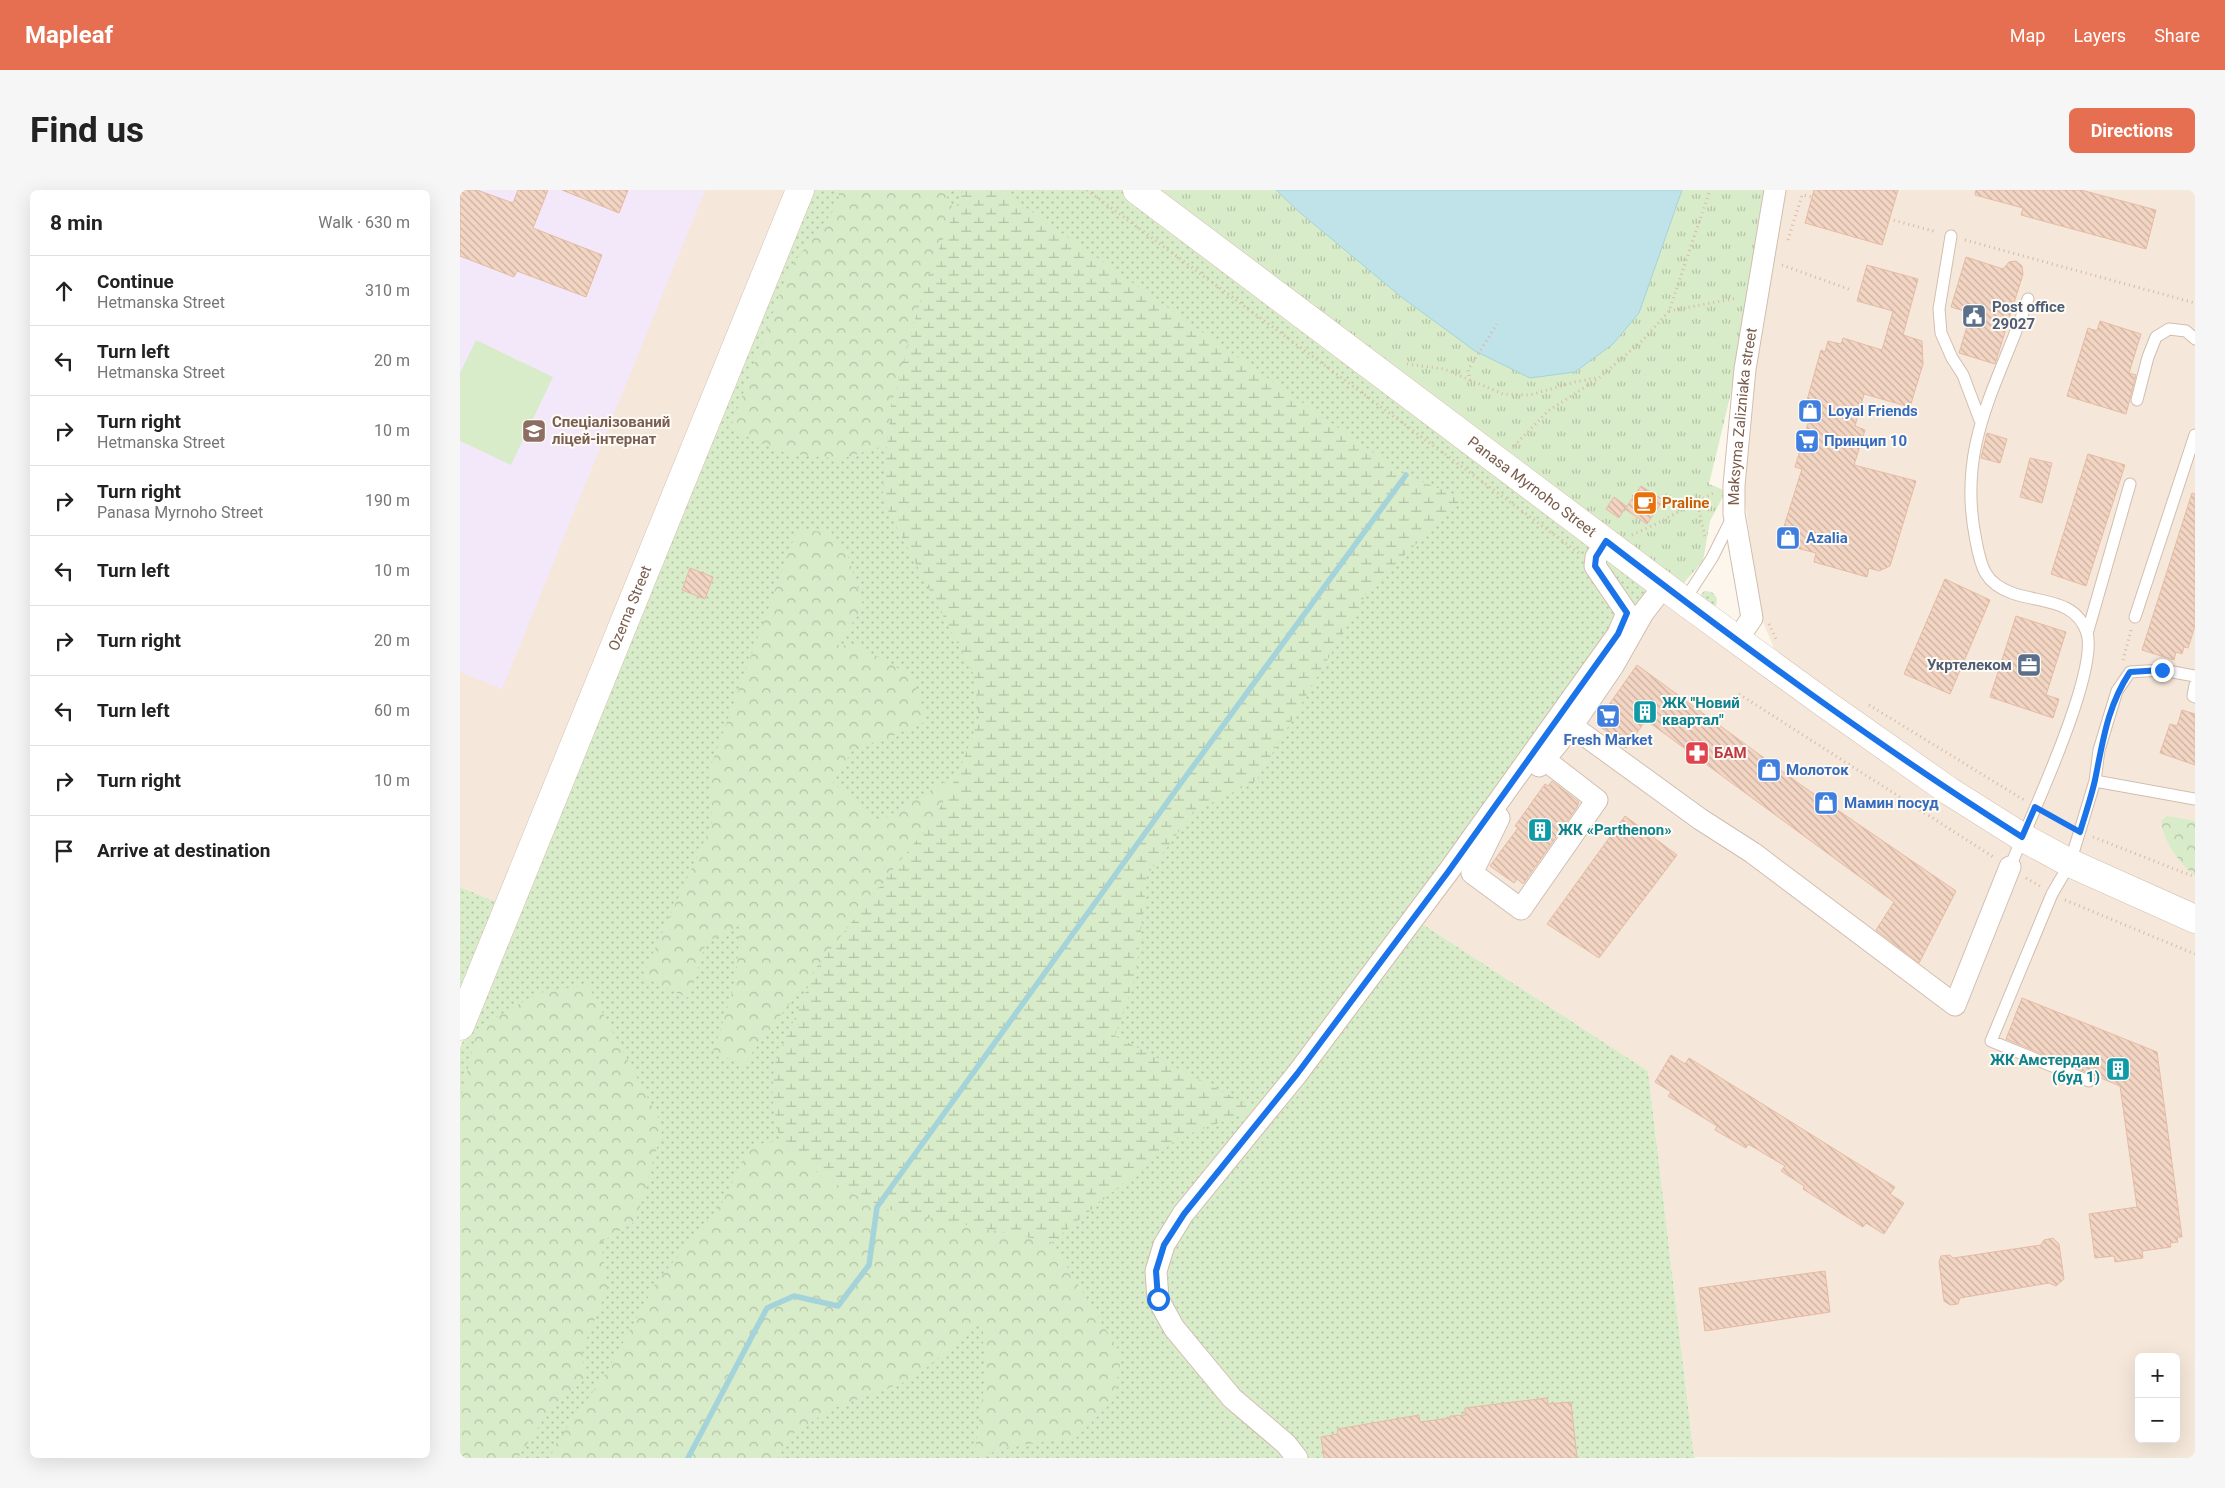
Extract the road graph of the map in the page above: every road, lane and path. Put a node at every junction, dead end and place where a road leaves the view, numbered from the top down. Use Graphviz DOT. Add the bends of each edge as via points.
graph roads {
  1 [pos="800,190"];
  2 [pos="1087,190"];
  3 [pos="1137,190"];
  4 [pos="1710,190"];
  5 [pos="1775,190"];
  6 [pos="1812,196"];
  7 [pos="1889,219"];
  8 [pos="1951,236"];
  9 [pos="1788,242"];
  10 [pos="1784,258"];
  11 [pos="1782,265"];
  12 [pos="1780,275"];
  13 [pos="1851,290"];
  14 [pos="2028,299"];
  15 [pos="1722,301"];
  16 [pos="2195,303"];
  17 [pos="1669,311"];
  18 [pos="1497,324"];
  19 [pos="2195,339"];
  20 [pos="1402,363"];
  21 [pos="1599,378"];
  22 [pos="1470,381"];
  23 [pos="2137,400"];
  24 [pos="1980,420"];
  25 [pos="2195,435"];
  26 [pos="1514,447"];
  27 [pos="2130,484"];
  28 [pos="1735,490"];
  29 [pos="1734,514"];
  30 [pos="1619,538"];
  31 [pos="1595,566"];
  32 [pos="1674,593"];
  33 [pos="2135,617"];
  34 [pos="1768,618"];
  35 [pos="2087,634"];
  36 [pos="1737,640"];
  37 [pos="1778,643"];
  38 [pos="2195,676"];
  39 [pos="2195,685"];
  40 [pos="2117,692"];
  41 [pos="1739,694"];
  42 [pos="2195,697"];
  43 [pos="1866,703"];
  44 [pos="1572,726"];
  45 [pos="1545,760"];
  46 [pos="2095,781"];
  47 [pos="2195,799"];
  48 [pos="2035,807"];
  49 [pos="2080,832"];
  50 [pos="2022,837"];
  51 [pos="2070,863"];
  52 [pos="2010,867"];
  53 [pos="2195,876"];
  54 [pos="2052,894"];
  55 [pos="2195,919"];
  56 [pos="2195,954"];
  57 [pos="468,983"];
  58 [pos="460,1026"];
  59 [pos="2089,1081"];
  60 [pos="1297,1458"];
  1 -- 57 [label="main road, Ozerna Street"];
  2 -- 31 [label="path"];
  3 -- 30 [label="main road, Panasa Myrnoho Street"];
  4 -- 17 [label="path"];
  5 -- 28 [label="street, Maksyma Zalizniaka street" via="1745,369"];
  6 -- 9 [label="path" via="1802,195"];
  7 -- 8 [label="path"];
  8 -- 16 [label="path"];
  8 -- 24 [label="lane" via="1939,309 1941,333 1963,375"];
  10 -- 11 [label="path"];
  11 -- 12 [label="path"];
  11 -- 13 [label="path"];
  14 -- 24 [label="lane"];
  15 -- 17 [label="path"];
  17 -- 21 [label="path" via="1643,340"];
  18 -- 22 [label="path" via="1468,370"];
  19 -- 23 [label="lane" via="2186,331 2169,329 2156,337"];
  20 -- 22 [label="path" via="1444,369"];
  21 -- 22 [label="path" via="1530,395 1503,394"];
  21 -- 26 [label="path" via="1548,411"];
  24 -- 35 [label="lane" via="1970,491 1971,519 1982,568 1996,587 2020,596 2060,604 2074,611"];
  25 -- 33 [label="lane"];
  27 -- 35 [label="lane"];
  28 -- 29 [label="street, Maksyma Zalizniaka street"];
  28 -- 30 [label="path" via="1720,490 1656,524"];
  29 -- 32 [label="lane" via="1712,558"];
  29 -- 36 [label="street, Maksyma Zalizniaka street" via="1752,618"];
  30 -- 31 [label="street" via="1596,557"];
  30 -- 32 [label="main road, Panasa Myrnoho Street"];
  31 -- 60 [label="street" via="1627,613 1618,634 1442,880 1297,1074 1184,1214 1164,1245 1156,1271 1158,1299 1174,1328 1232,1398 1286,1444"];
  32 -- 36 [label="main road, Panasa Myrnoho Street"];
  32 -- 44 [label="street" via="1643,613 1613,666"];
  33 -- 40 [label="path" via="2119,672"];
  34 -- 37 [label="path"];
  35 -- 48 [label="lane" via="2088,661 2070,721"];
  36 -- 50 [label="main road, Panasa Myrnoho Street" via="1941,785"];
  38 -- 40 [label="lane" via="2162,670 2130,672"];
  39 -- 42 [label="lane"];
  40 -- 46 [label="lane" via="2099,750"];
  41 -- 52 [label="path"];
  43 -- 48 [label="path"];
  44 -- 45 [label="street"];
  44 -- 52 [label="street" via="1753,853 1954,1005"];
  45 -- 45 [label="street" via="1505,806 1472,873 1521,909 1597,800"];
  46 -- 47 [label="lane"];
  46 -- 49 [label="lane"];
  48 -- 49 [label="path"];
  48 -- 50 [label="lane"];
  49 -- 51 [label="lane"];
  49 -- 53 [label="path"];
  50 -- 51 [label="main road, Panasa Myrnoho Street"];
  50 -- 52 [label="lane"];
  51 -- 54 [label="lane"];
  51 -- 55 [label="main road, Panasa Myrnoho Street"];
  52 -- 54 [label="path"];
  54 -- 56 [label="path"];
  54 -- 59 [label="lane" via="1991,1041"];
  57 -- 58 [label="main road, Ozerna Street"];
}
